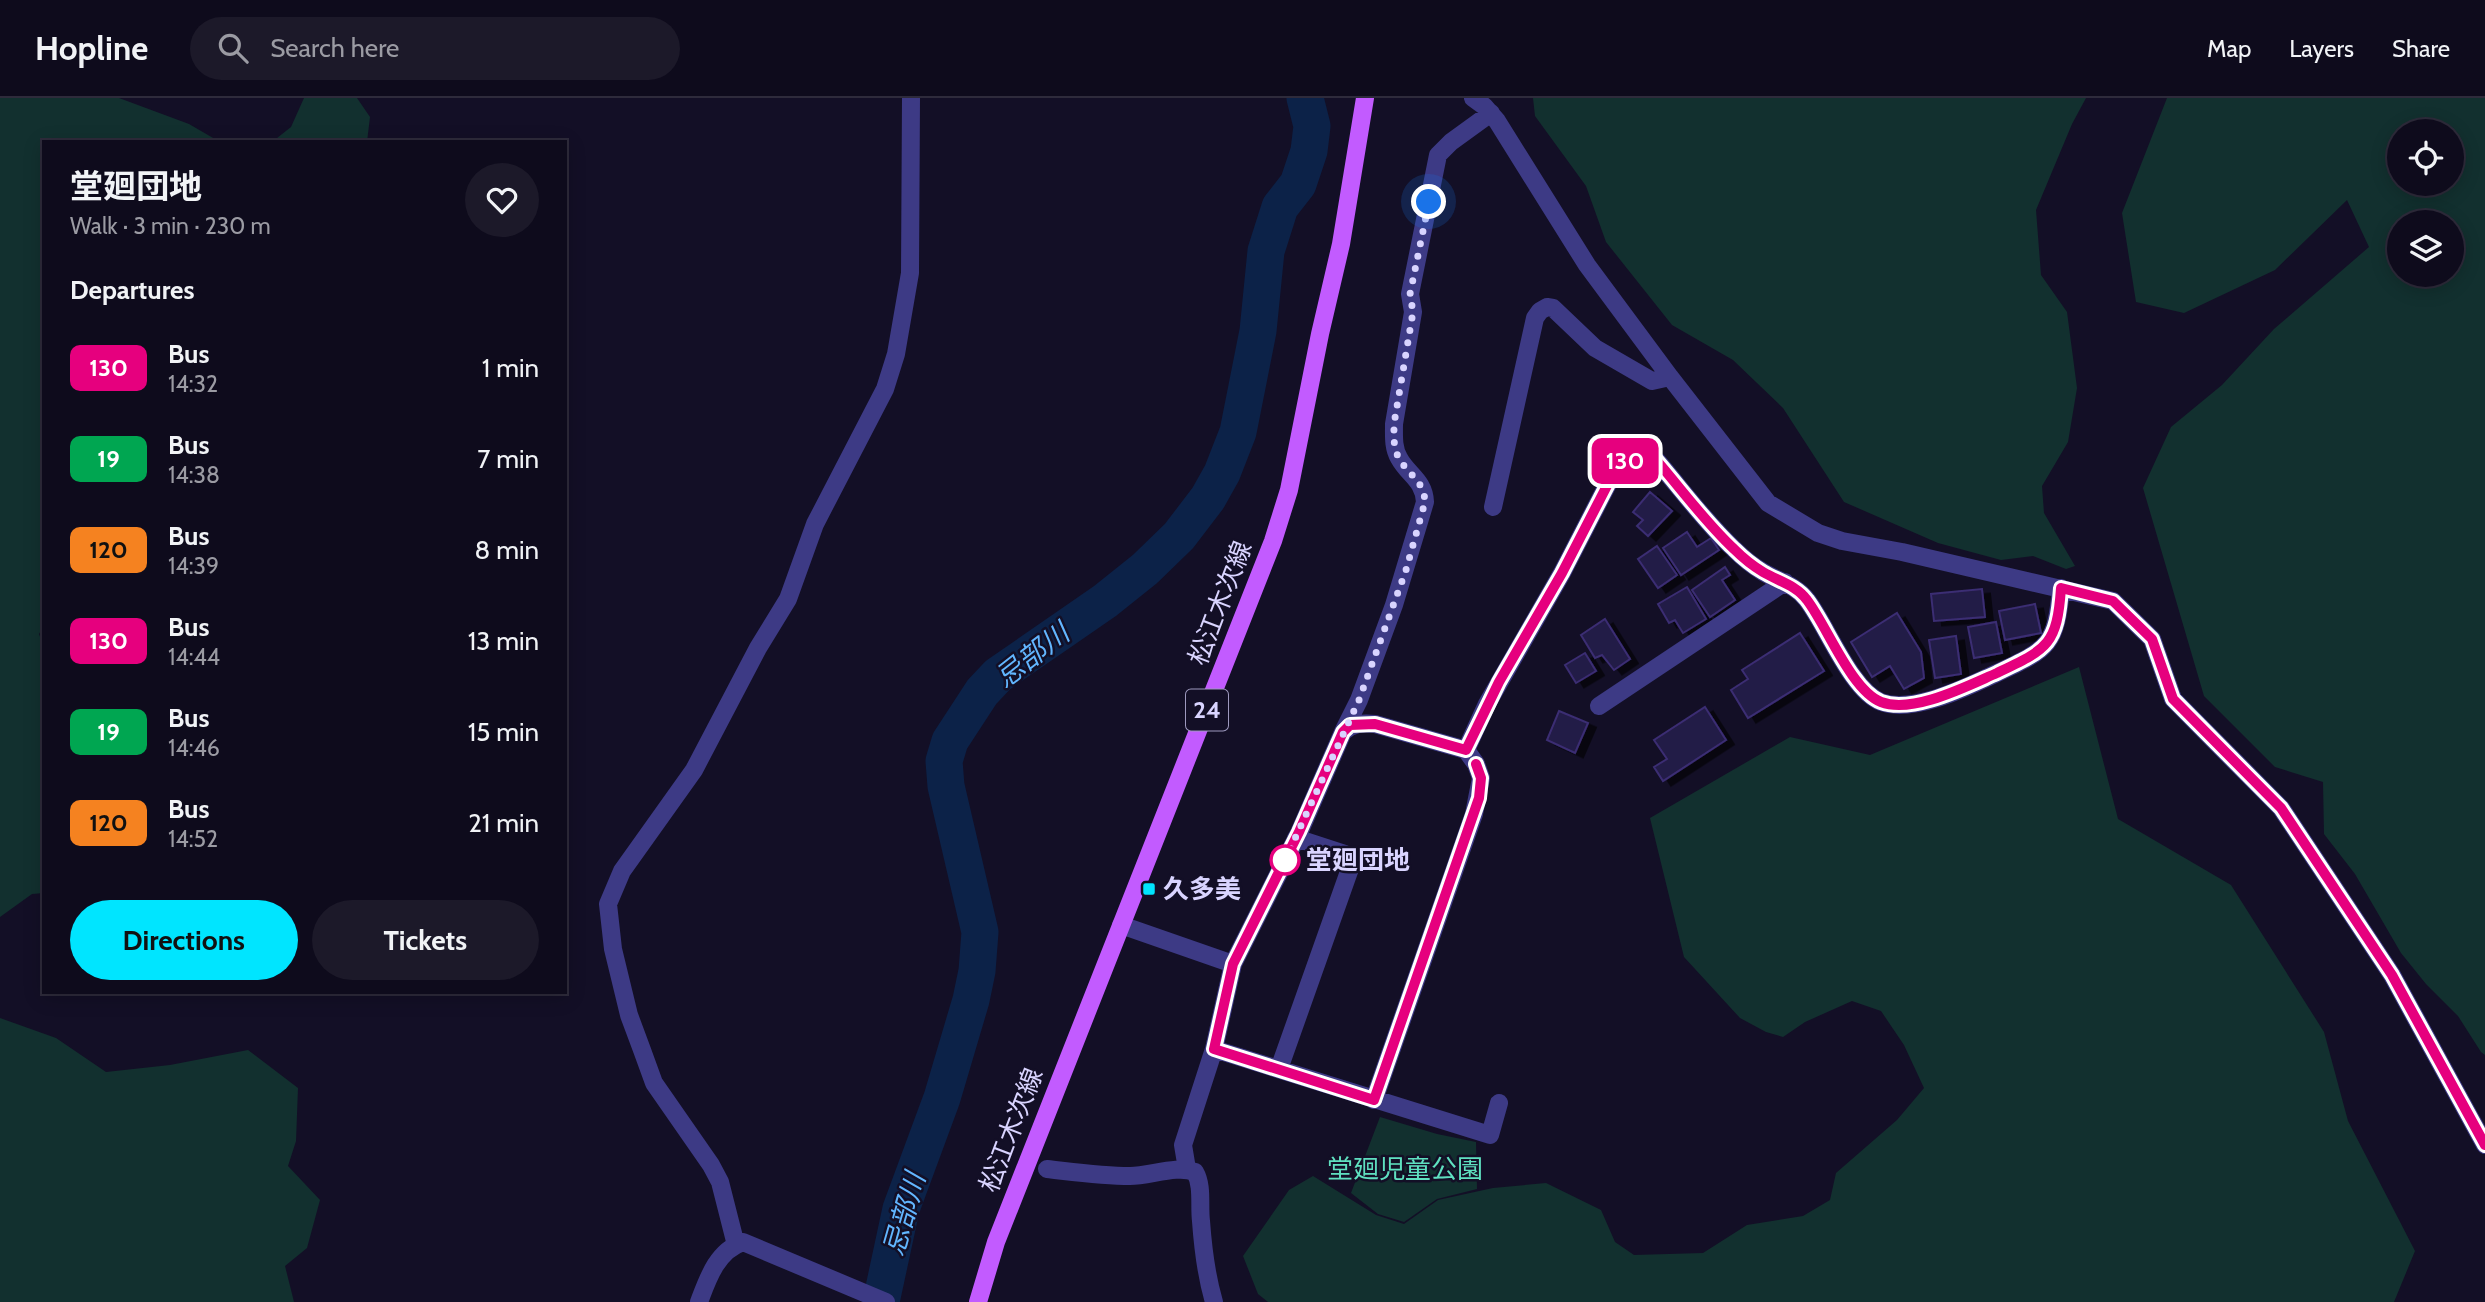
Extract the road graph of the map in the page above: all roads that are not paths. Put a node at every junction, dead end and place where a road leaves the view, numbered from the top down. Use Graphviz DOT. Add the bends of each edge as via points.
graph roads {
  1 [pos="911,98"];
  2 [pos="1365,98"];
  3 [pos="1473,98"];
  4 [pos="1491,113"];
  5 [pos="1670,377"];
  6 [pos="1493,506"];
  7 [pos="1785,582"];
  8 [pos="2061,588"];
  9 [pos="1598,706"];
  10 [pos="1343,732"];
  11 [pos="1466,750"];
  12 [pos="1296,838"];
  13 [pos="1121,925"];
  14 [pos="1233,964"];
  15 [pos="1214,1049"];
  16 [pos="1279,1069"];
  17 [pos="1374,1100"];
  18 [pos="1499,1103"];
  19 [pos="2485,1145"];
  20 [pos="1047,1169"];
  21 [pos="1187,1169"];
  22 [pos="736,1245"];
  23 [pos="699,1302"];
  24 [pos="886,1302"];
  25 [pos="978,1302"];
  26 [pos="1214,1302"];
  1 -- 22 [label="street" via="909,272 896,354 885,389 815,524 788,599 694,770 622,871 608,904 629,1015 654,1083 720,1182"];
  2 -- 13 [label="main road, 松江木次線 / 24" via="1341,244 1289,490"];
  3 -- 4 [label="street"];
  4 -- 5 [label="street" via="1587,265"];
  4 -- 10 [label="street" via="1438,155 1410,294 1413,312 1393,442 1398,458 1424,490 1425,502 1390,615"];
  5 -- 6 [label="street" via="1652,381 1595,348 1553,308 1540,311"];
  5 -- 8 [label="street" via="1768,503 1818,533"];
  7 -- 8 [label="street" via="1808,600 1868,694 1895,705 1943,695 2044,647 2055,633"];
  7 -- 9 [label="street"];
  7 -- 11 [label="street" via="1733,549 1657,461 1642,454 1633,456 1612,476"];
  8 -- 19 [label="street" via="2113,601 2152,639 2173,699 2281,808 2392,975"];
  10 -- 11 [label="street" via="1350,725 1375,724"];
  10 -- 12 [label="street"];
  11 -- 17 [label="street" via="1481,778 1479,798"];
  12 -- 14 [label="street"];
  12 -- 16 [label="street" via="1345,854 1352,863"];
  13 -- 14 [label="street"];
  13 -- 25 [label="main road, 松江木次線 / 24" via="996,1242"];
  14 -- 15 [label="street"];
  15 -- 16 [label="street"];
  15 -- 21 [label="street" via="1183,1145"];
  16 -- 17 [label="street"];
  17 -- 18 [label="street" via="1490,1135"];
  20 -- 21 [label="street" via="1130,1176"];
  21 -- 26 [label="street" via="1199,1180 1203,1249"];
  22 -- 23 [label="street" via="719,1259"];
  22 -- 24 [label="street" via="743,1242"];
}
